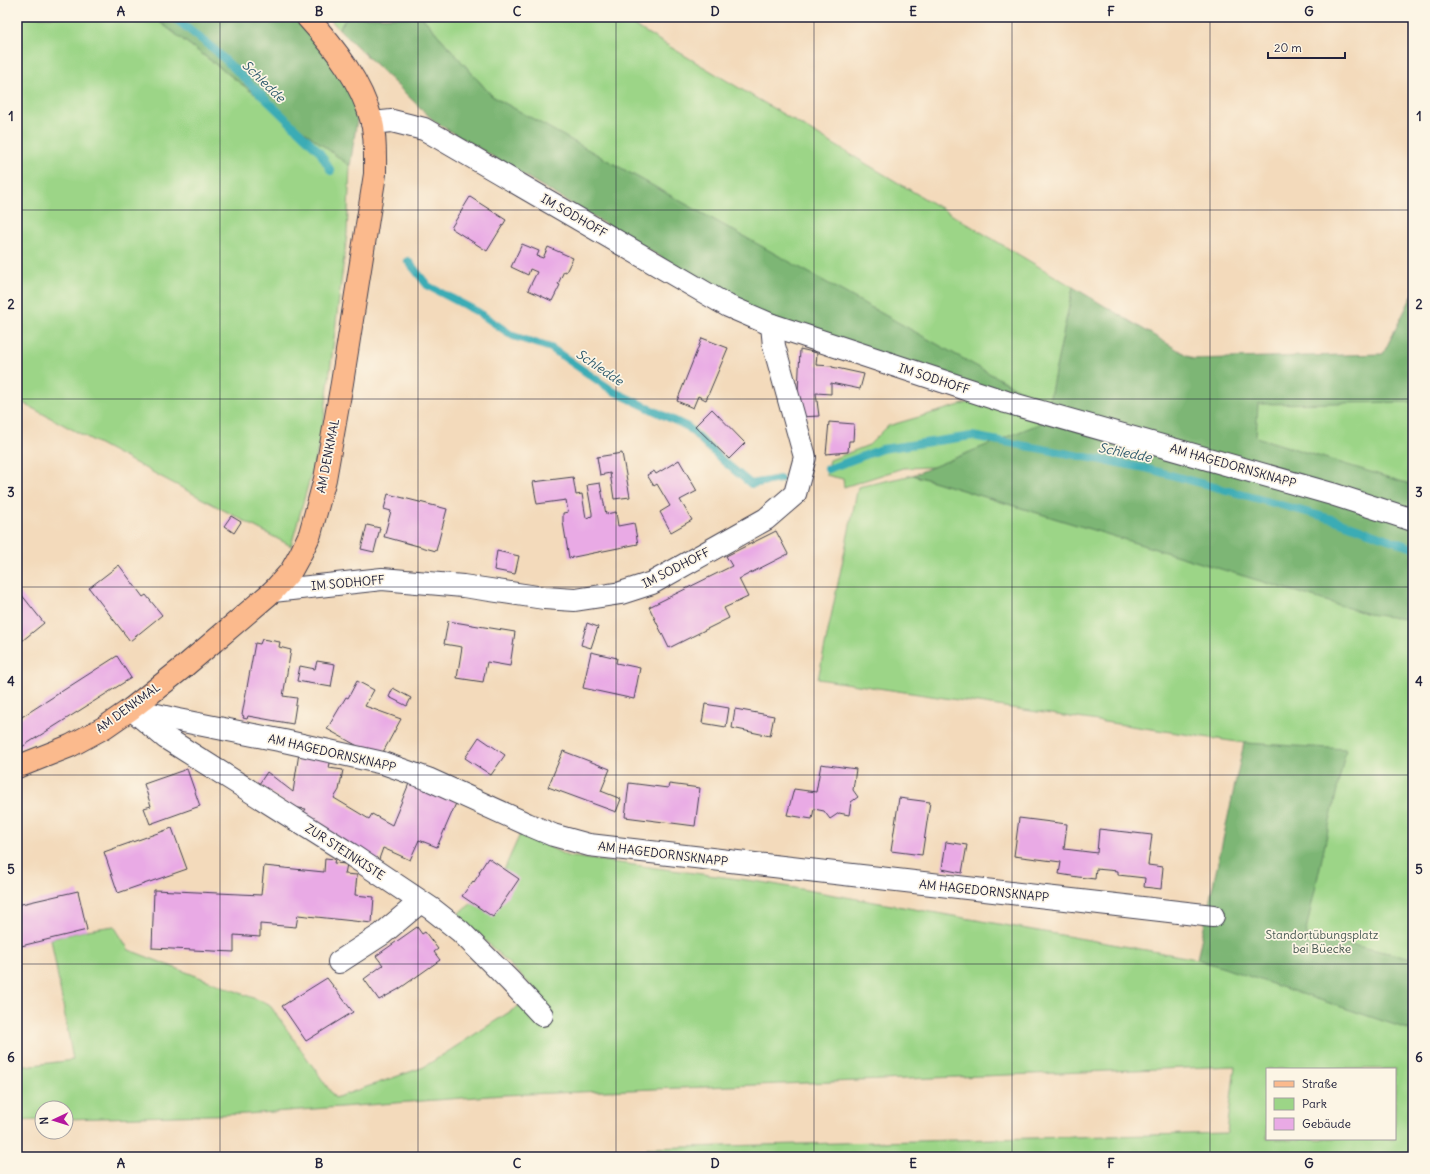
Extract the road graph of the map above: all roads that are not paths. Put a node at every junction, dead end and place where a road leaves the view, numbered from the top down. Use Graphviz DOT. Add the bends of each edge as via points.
graph roads {
  1 [pos="307,17"];
  2 [pos="372,123"];
  3 [pos="772,325"];
  4 [pos="1006,402"];
  5 [pos="1413,520"];
  6 [pos="273,591"];
  7 [pos="130,709"];
  8 [pos="17,767"];
  9 [pos="420,902"];
  10 [pos="1213,916"];
  11 [pos="339,962"];
  12 [pos="542,1015"];
  1 -- 2 [label="main road, AM DENKMAL" via="344,62 361,92"];
  2 -- 3 [label="street, IM SODHOFF" via="392,121 424,129 728,306"];
  2 -- 6 [label="main road, AM DENKMAL" via="375,174 325,478 310,534 302,553 291,571"];
  3 -- 4 [label="street, IM SODHOFF"];
  3 -- 6 [label="street, IM SODHOFF" via="774,346 805,457 795,494 766,519 652,583 621,592 575,600 382,579"];
  4 -- 5 [label="street, AM HAGEDORNSKNAPP" via="1332,494"];
  6 -- 7 [label="main road, AM DENKMAL"];
  7 -- 8 [label="main road, AM DENKMAL" via="105,727 70,746"];
  7 -- 9 [label="street, ZUR STEINKISTE" via="166,738 350,854"];
  7 -- 10 [label="street, AM HAGEDORNSKNAPP" via="383,763 428,779 527,824 589,845"];
  9 -- 11 [label="street" via="382,934"];
  9 -- 12 [label="street, ZUR STEINKISTE" via="460,931"];
}
